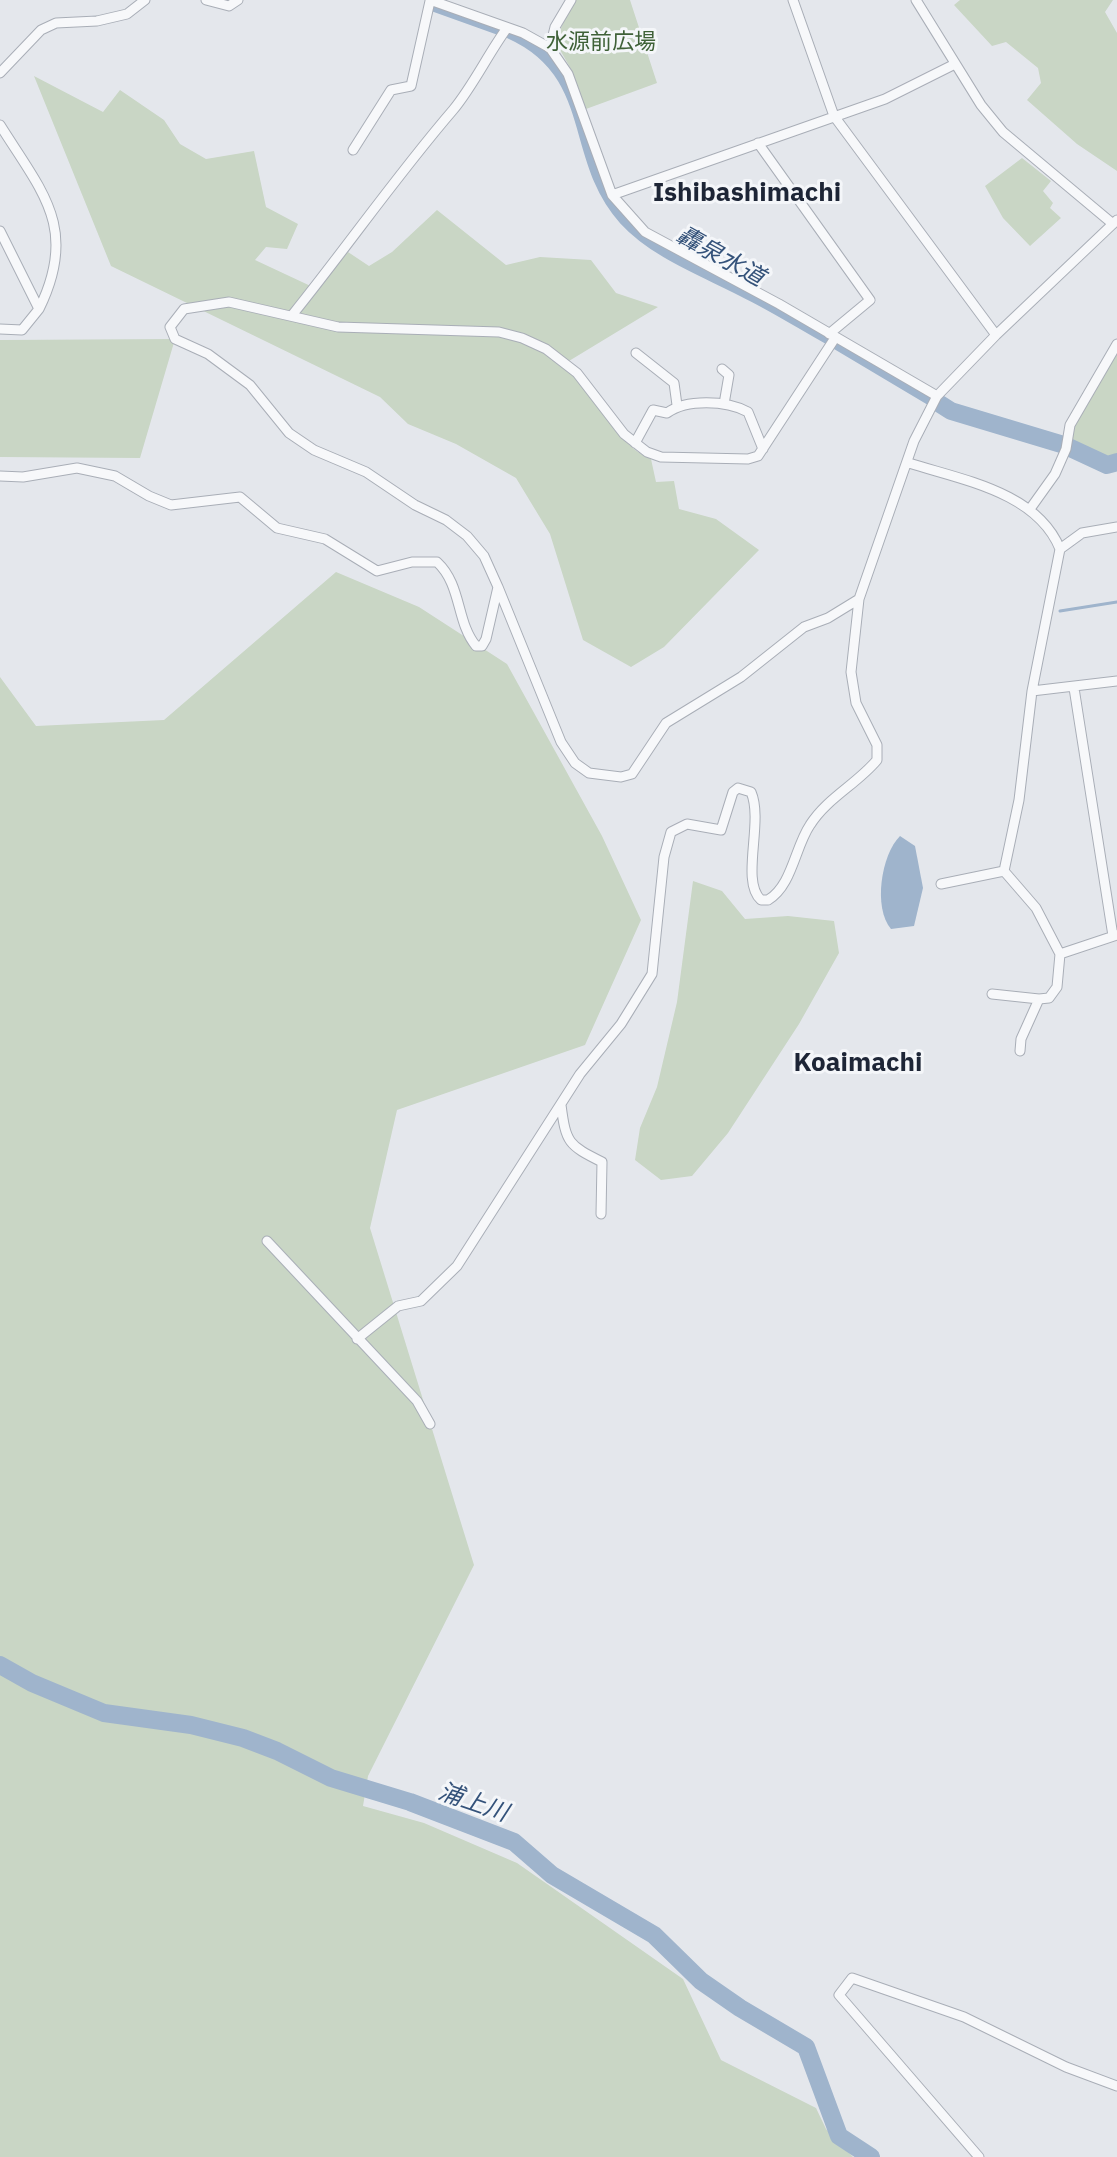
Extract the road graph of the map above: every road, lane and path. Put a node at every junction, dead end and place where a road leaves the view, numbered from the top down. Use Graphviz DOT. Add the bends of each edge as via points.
graph roads {
  1 [pos="145,0"];
  2 [pos="206,0"];
  3 [pos="238,0"];
  4 [pos="430,0"];
  5 [pos="571,0"];
  6 [pos="793,0"];
  7 [pos="916,0"];
  8 [pos="507,28"];
  9 [pos="550,48"];
  10 [pos="955,64"];
  11 [pos="0,73"];
  12 [pos="834,116"];
  13 [pos="0,125"];
  14 [pos="758,143"];
  15 [pos="353,150"];
  16 [pos="612,195"];
  17 [pos="1115,222"];
  18 [pos="0,231"];
  19 [pos="39,309"];
  20 [pos="293,314"];
  21 [pos="0,329"];
  22 [pos="996,335"];
  23 [pos="832,336"];
  24 [pos="1117,344"];
  25 [pos="636,353"];
  26 [pos="722,369"];
  27 [pos="937,396"];
  28 [pos="724,404"];
  29 [pos="677,405"];
  30 [pos="635,443"];
  31 [pos="763,449"];
  32 [pos="909,463"];
  33 [pos="0,476"];
  34 [pos="1030,509"];
  35 [pos="1117,527"];
  36 [pos="1060,549"];
  37 [pos="498,587"];
  38 [pos="859,599"];
  39 [pos="1117,681"];
  40 [pos="1074,688"];
  41 [pos="1032,691"];
  42 [pos="1004,871"];
  43 [pos="941,884"];
  44 [pos="1115,935"];
  45 [pos="1060,954"];
  46 [pos="992,994"];
  47 [pos="1039,999"];
  48 [pos="1020,1051"];
  49 [pos="561,1105"];
  50 [pos="601,1214"];
  51 [pos="267,1241"];
  52 [pos="357,1339"];
  53 [pos="430,1424"];
  54 [pos="1117,2086"];
  55 [pos="979,2157"];
  1 -- 11 [label="street" via="127,14 56,23 41,30"];
  2 -- 3 [label="street" via="229,6"];
  4 -- 8 [label="street"];
  4 -- 15 [label="street" via="411,86 391,90"];
  5 -- 9 [label="street"];
  6 -- 12 [label="street"];
  7 -- 10 [label="street"];
  8 -- 9 [label="street"];
  8 -- 20 [label="street" via="454,109"];
  9 -- 16 [label="street" via="568,74"];
  10 -- 12 [label="street" via="917,86"];
  10 -- 17 [label="street" via="1003,132"];
  12 -- 14 [label="street"];
  12 -- 22 [label="street"];
  13 -- 19 [label="street" via="44,191 55,223 53,279"];
  14 -- 16 [label="street"];
  14 -- 23 [label="street" via="870,300"];
  16 -- 23 [label="street" via="662,242"];
  17 -- 22 [label="street"];
  18 -- 19 [label="street"];
  19 -- 21 [label="street" via="22,330"];
  20 -- 30 [label="street" via="338,327 484,331 522,338 577,373"];
  20 -- 37 [label="street" via="229,302 184,309 170,327 175,339 208,354 250,385 289,433 446,520 484,556"];
  22 -- 27 [label="street"];
  23 -- 27 [label="street"];
  23 -- 31 [label="street"];
  24 -- 34 [label="street" via="1070,425 1055,474"];
  25 -- 29 [label="street" via="674,383"];
  26 -- 28 [label="street" via="729,375"];
  27 -- 32 [label="street"];
  28 -- 29 [label="street"];
  28 -- 31 [label="street" via="748,412"];
  29 -- 30 [label="street" via="667,413 653,410"];
  30 -- 31 [label="street" via="661,457 748,459"];
  32 -- 34 [label="street"];
  32 -- 38 [label="street" via="876,541"];
  33 -- 37 [label="street" via="77,468 115,476 171,505 240,497 277,528 325,539 377,571 437,562 453,584 476,646 486,639"];
  34 -- 36 [label="street" via="1054,533"];
  35 -- 36 [label="street" via="1082,533"];
  36 -- 41 [label="street"];
  37 -- 38 [label="street" via="561,742 589,773 621,777 642,765 666,723 741,677 804,627"];
  38 -- 49 [label="street" via="851,672 856,703 877,745 877,760 809,825 782,888 768,900 756,895 752,883 756,837 751,792 733,792 721,830 687,824 671,832 652,974"];
  39 -- 40 [label="street"];
  40 -- 41 [label="street"];
  40 -- 44 [label="street"];
  41 -- 42 [label="street"];
  42 -- 43 [label="street"];
  42 -- 45 [label="street" via="1036,908"];
  44 -- 45 [label="street"];
  45 -- 47 [label="street" via="1055,992"];
  46 -- 47 [label="street"];
  47 -- 48 [label="street"];
  49 -- 50 [label="street" via="566,1139 602,1162"];
  49 -- 52 [label="street" via="453,1272 421,1301 398,1306"];
  51 -- 52 [label="street"];
  52 -- 53 [label="street" via="417,1401"];
  54 -- 55 [label="street" via="964,2017 852,1978 839,1995"];
}
